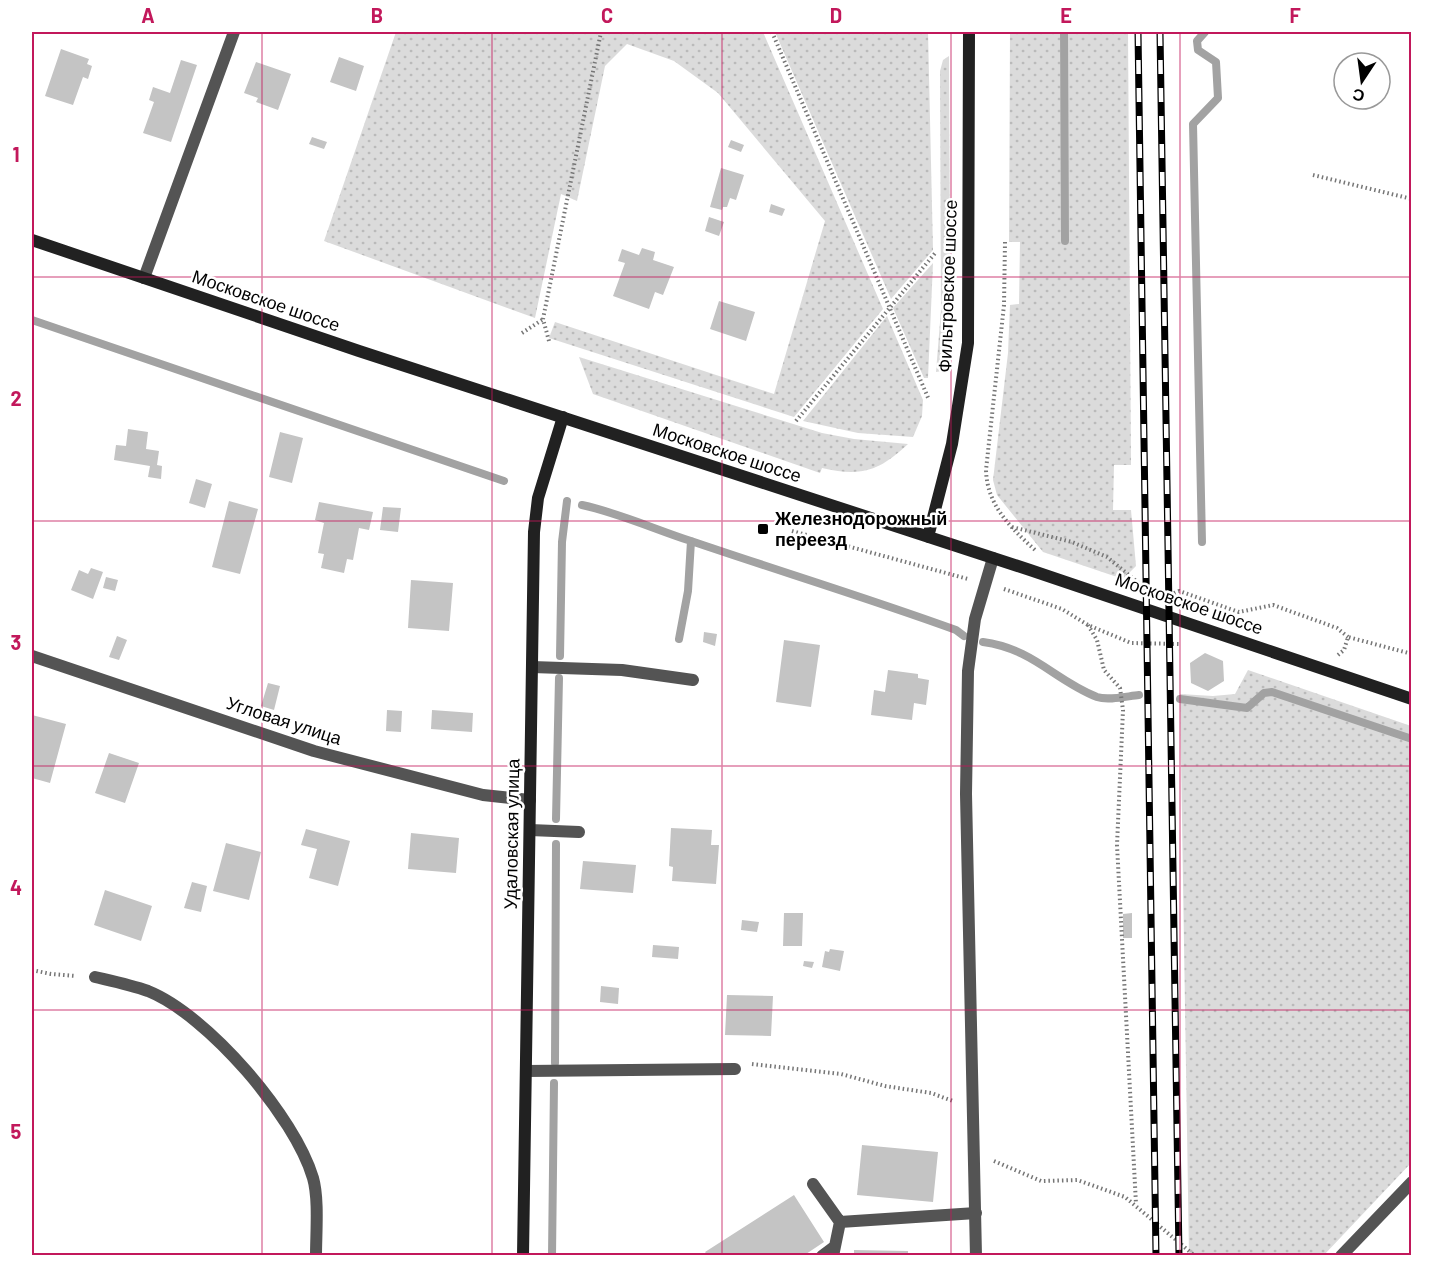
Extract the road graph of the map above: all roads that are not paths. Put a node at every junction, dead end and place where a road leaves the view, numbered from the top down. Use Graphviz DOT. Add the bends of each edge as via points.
graph roads {
  1 [pos="234,32"];
  2 [pos="969,32"];
  3 [pos="32,240"];
  4 [pos="144,278"];
  5 [pos="563,417"];
  6 [pos="928,537"];
  7 [pos="993,558"];
  8 [pos="32,656"];
  9 [pos="532,667"];
  10 [pos="693,680"];
  11 [pos="1412,699"];
  12 [pos="530,800"];
  13 [pos="530,830"];
  14 [pos="579,832"];
  15 [pos="95,977"];
  16 [pos="735,1069"];
  17 [pos="526,1071"];
  18 [pos="813,1184"];
  19 [pos="1411,1184"];
  20 [pos="976,1213"];
  21 [pos="840,1222"];
  22 [pos="834,1251"];
  23 [pos="316,1256"];
  24 [pos="523,1256"];
  25 [pos="822,1256"];
  26 [pos="976,1256"];
  27 [pos="1341,1256"];
  1 -- 4 [label="street"];
  2 -- 6 [label="main road, Фильтровское шоссе" via="968,343 952,444"];
  3 -- 4 [label="main road, Московское шоссе"];
  4 -- 5 [label="main road, Московское шоссе"];
  5 -- 6 [label="main road, Московское шоссе"];
  5 -- 9 [label="main road, Удаловская улица" via="538,498"];
  6 -- 7 [label="main road, Московское шоссе"];
  7 -- 11 [label="main road, Московское шоссе"];
  7 -- 20 [label="street" via="975,619 968,671 966,794"];
  8 -- 12 [label="street, Угловая улица" via="314,751 483,795"];
  9 -- 10 [label="street" via="622,670"];
  9 -- 12 [label="main road, Удаловская улица"];
  12 -- 13 [label="main road, Удаловская улица"];
  13 -- 14 [label="street"];
  13 -- 17 [label="main road, Удаловская улица"];
  15 -- 23 [label="street" via="149,992 189,1016 229,1051 287,1125 306,1159 314,1181"];
  16 -- 17 [label="street"];
  17 -- 24 [label="main road, Удаловская улица"];
  18 -- 21 [label="street"];
  19 -- 27 [label="street"];
  20 -- 21 [label="street"];
  20 -- 26 [label="street"];
  21 -- 22 [label="street"];
  22 -- 25 [label="street"];
}
